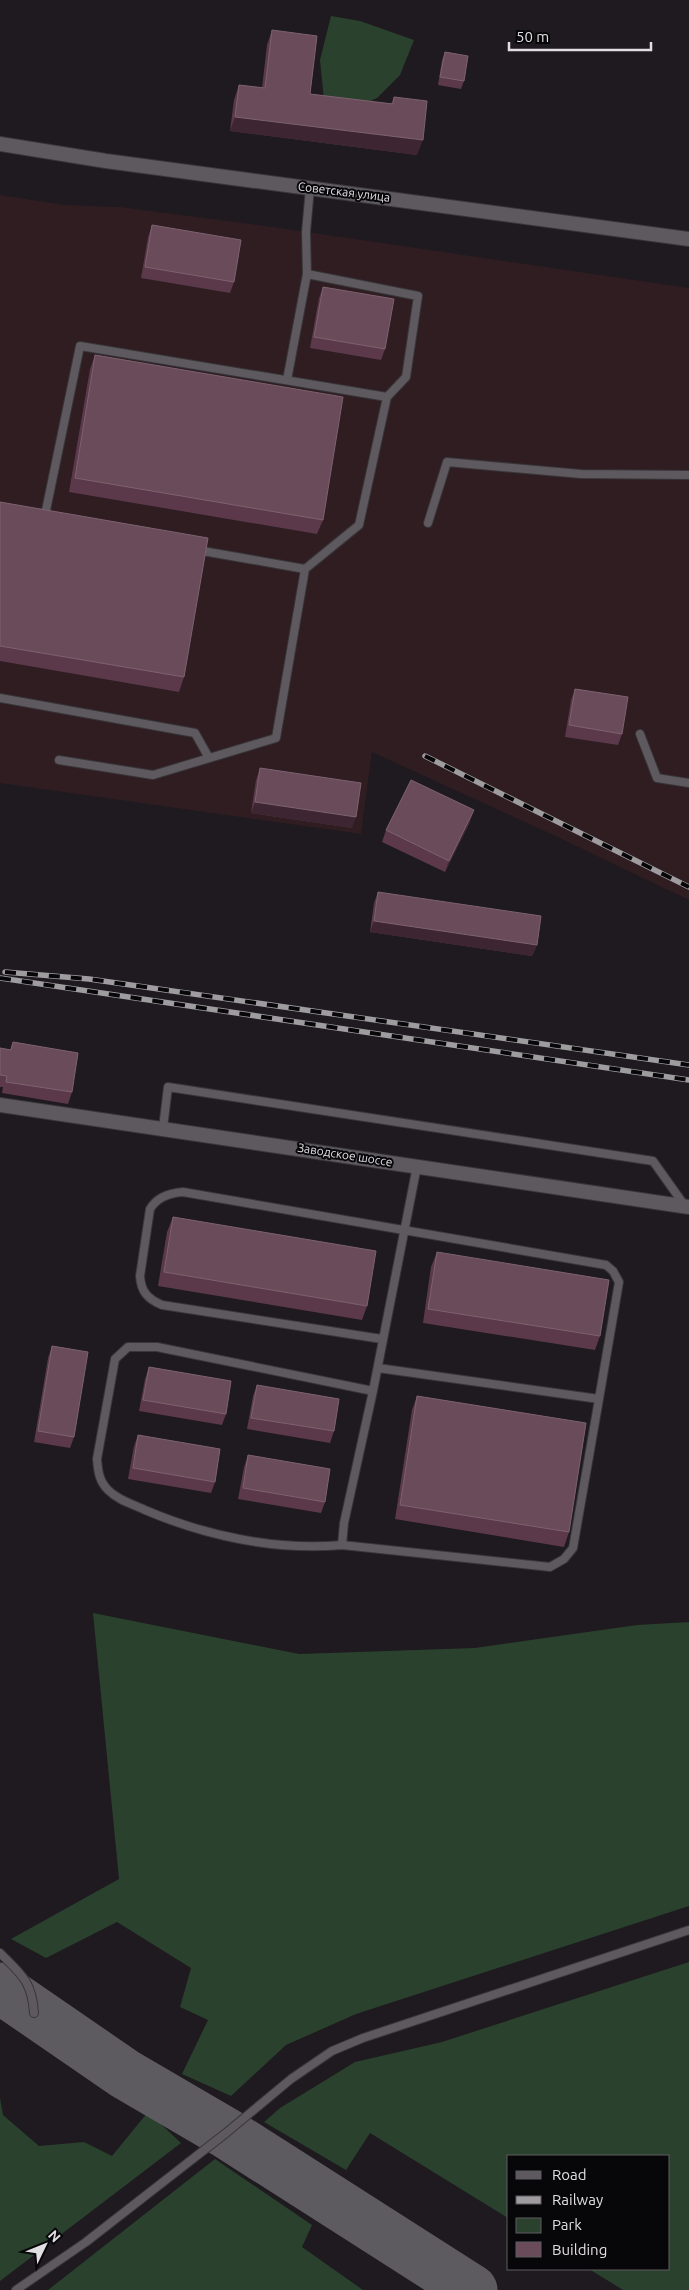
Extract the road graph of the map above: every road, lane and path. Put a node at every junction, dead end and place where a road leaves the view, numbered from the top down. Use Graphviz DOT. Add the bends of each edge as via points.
graph roads {
  1 [pos="0,144"];
  2 [pos="310,188"];
  3 [pos="689,239"];
  4 [pos="307,274"];
  5 [pos="287,380"];
  6 [pos="387,397"];
  7 [pos="689,475"];
  8 [pos="35,522"];
  9 [pos="428,523"];
  10 [pos="44,524"];
  11 [pos="53,526"];
  12 [pos="189,549"];
  13 [pos="305,569"];
  14 [pos="0,698"];
  15 [pos="640,734"];
  16 [pos="209,758"];
  17 [pos="60,760"];
  18 [pos="689,783"];
  19 [pos="0,1105"];
  20 [pos="163,1128"];
  21 [pos="417,1166"];
  22 [pos="687,1206"];
  23 [pos="403,1231"];
  24 [pos="382,1339"];
  25 [pos="378,1368"];
  26 [pos="373,1391"];
  27 [pos="599,1399"];
  28 [pos="342,1545"];
  29 [pos="689,1930"];
  30 [pos="0,1953"];
  31 [pos="34,2013"];
  32 [pos="16,2290"];
  1 -- 2 [label="street, Советская улица"];
  2 -- 3 [label="street, Советская улица"];
  2 -- 4 [label="lane"];
  4 -- 5 [label="lane"];
  4 -- 6 [label="lane" via="418,296 406,377"];
  5 -- 6 [label="lane"];
  5 -- 10 [label="lane" via="80,346"];
  6 -- 13 [label="lane" via="359,525"];
  7 -- 9 [label="lane" via="581,474 447,462"];
  8 -- 10 [label="lane"];
  10 -- 11 [label="lane"];
  12 -- 13 [label="lane"];
  13 -- 16 [label="lane" via="276,738"];
  14 -- 16 [label="lane" via="195,733"];
  15 -- 18 [label="lane" via="658,778"];
  16 -- 17 [label="lane" via="153,774"];
  19 -- 20 [label="street, Заводское шоссе"];
  20 -- 21 [label="street, Заводское шоссе"];
  20 -- 22 [label="lane" via="168,1087 653,1161"];
  21 -- 22 [label="street, Заводское шоссе"];
  21 -- 23 [label="lane"];
  23 -- 24 [label="lane"];
  23 -- 24 [label="lane" via="183,1192 163,1197 150,1209 140,1285 151,1301"];
  23 -- 27 [label="lane" via="606,1265 619,1282"];
  24 -- 25 [label="lane"];
  25 -- 26 [label="lane"];
  25 -- 27 [label="lane"];
  26 -- 28 [label="lane"];
  26 -- 28 [label="lane" via="157,1347 128,1348 115,1359 97,1458 102,1482 116,1497 164,1518 217,1534 281,1546"];
  27 -- 28 [label="lane" via="574,1548 557,1564 550,1567"];
  29 -- 32 [label="lane" via="363,2038 332,2052 290,2079 86,2242"];
  30 -- 31 [label="lane" via="27,1983 33,1994"];
}
